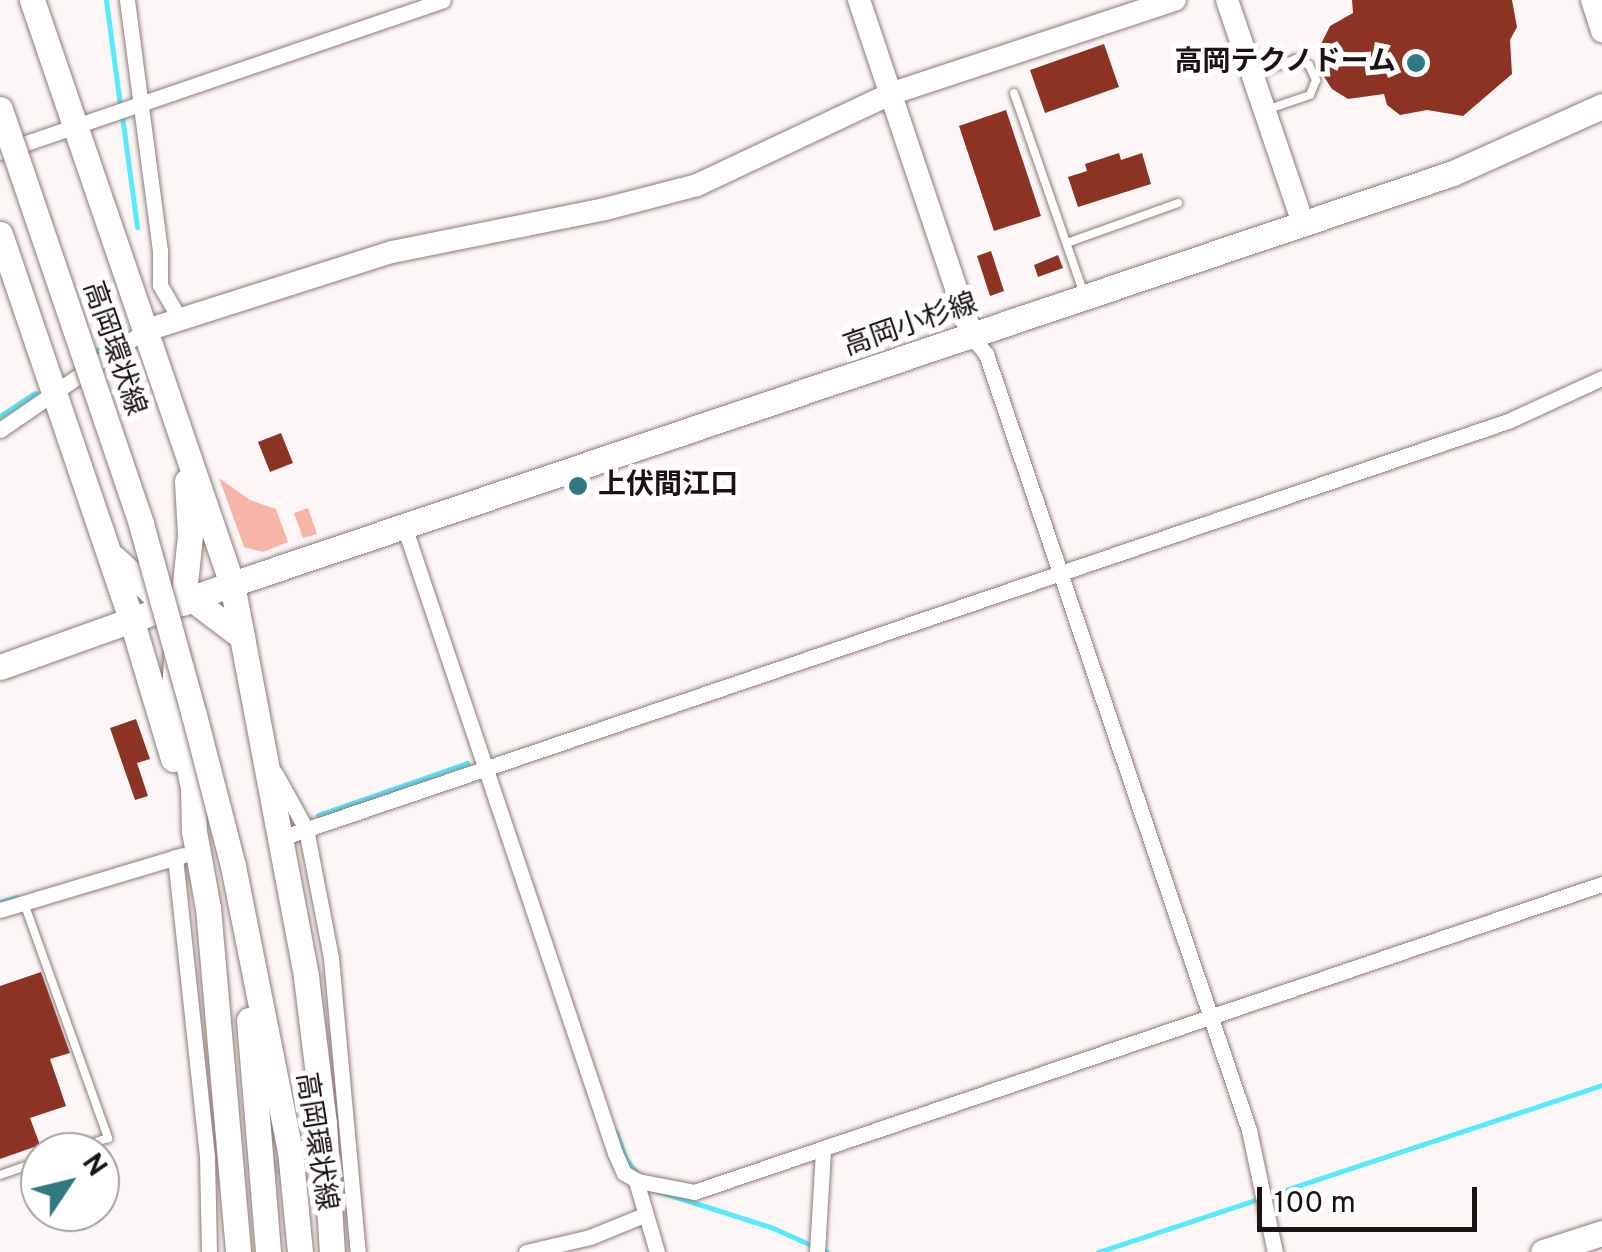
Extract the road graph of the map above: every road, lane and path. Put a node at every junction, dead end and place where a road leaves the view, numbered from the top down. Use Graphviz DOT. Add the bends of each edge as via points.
graph roads {
  1 [pos="32,0"];
  2 [pos="127,0"];
  3 [pos="443,0"];
  4 [pos="859,0"];
  5 [pos="1175,0"];
  6 [pos="1227,0"];
  7 [pos="1592,0"];
  8 [pos="1602,31"];
  9 [pos="1252,75"];
  10 [pos="1014,93"];
  11 [pos="890,94"];
  12 [pos="140,102"];
  13 [pos="1602,106"];
  14 [pos="0,108"];
  15 [pos="1264,111"];
  16 [pos="76,126"];
  17 [pos="0,152"];
  18 [pos="1178,203"];
  19 [pos="1304,223"];
  20 [pos="0,234"];
  21 [pos="1067,243"];
  22 [pos="1086,298"];
  23 [pos="180,318"];
  24 [pos="144,331"];
  25 [pos="973,338"];
  26 [pos="1602,378"];
  27 [pos="53,392"];
  28 [pos="0,430"];
  29 [pos="186,456"];
  30 [pos="405,528"];
  31 [pos="103,547"];
  32 [pos="1060,572"];
  33 [pos="232,584"];
  34 [pos="180,604"];
  35 [pos="132,622"];
  36 [pos="242,637"];
  37 [pos="0,667"];
  38 [pos="263,751"];
  39 [pos="485,771"];
  40 [pos="306,830"];
  41 [pos="281,838"];
  42 [pos="188,846"];
  43 [pos="233,866"];
  44 [pos="1602,884"];
  45 [pos="24,903"];
  46 [pos="0,910"];
  47 [pos="1211,1017"];
  48 [pos="106,1132"];
  49 [pos="823,1152"];
  50 [pos="637,1181"];
  51 [pos="644,1215"];
  52 [pos="1602,1232"];
  53 [pos="209,1252"];
  54 [pos="238,1252"];
  55 [pos="268,1252"];
  56 [pos="300,1252"];
  57 [pos="332,1252"];
  58 [pos="358,1252"];
  59 [pos="526,1252"];
  60 [pos="657,1252"];
  61 [pos="816,1252"];
  62 [pos="1275,1252"];
  63 [pos="1543,1252"];
  1 -- 16 [label="main road"];
  2 -- 12 [label="street"];
  3 -- 12 [label="street"];
  4 -- 11 [label="street"];
  5 -- 11 [label="street"];
  6 -- 9 [label="street"];
  7 -- 8 [label="street"];
  9 -- 15 [label="street"];
  9 -- 15 [label="lane" via="1296,59 1313,72 1310,95"];
  10 -- 21 [label="lane"];
  11 -- 23 [label="street" via="697,185 392,252"];
  11 -- 25 [label="street"];
  12 -- 16 [label="street"];
  12 -- 23 [label="street" via="160,285"];
  13 -- 19 [label="main road, 高岡小杉線" via="1452,173"];
  14 -- 43 [label="main road, 高岡環状線, bridge" via="142,524"];
  15 -- 19 [label="street"];
  16 -- 17 [label="street"];
  16 -- 24 [label="main road"];
  18 -- 21 [label="lane"];
  19 -- 22 [label="main road, 高岡小杉線"];
  20 -- 27 [label="main road"];
  21 -- 22 [label="lane"];
  22 -- 25 [label="main road, 高岡小杉線"];
  23 -- 24 [label="street"];
  24 -- 27 [label="street"];
  24 -- 29 [label="main road"];
  25 -- 30 [label="main road, 高岡小杉線"];
  25 -- 32 [label="street" via="986,354"];
  26 -- 32 [label="street" via="1508,420"];
  27 -- 28 [label="street"];
  27 -- 31 [label="main road"];
  29 -- 33 [label="main road"];
  29 -- 34 [label="main road" via="190,535"];
  30 -- 33 [label="main road, 高岡小杉線"];
  30 -- 39 [label="street"];
  31 -- 34 [label="main road"];
  31 -- 35 [label="main road"];
  32 -- 39 [label="street"];
  32 -- 47 [label="street"];
  33 -- 34 [label="main road"];
  33 -- 36 [label="main road"];
  34 -- 35 [label="main road"];
  34 -- 36 [label="main road"];
  34 -- 42 [label="main road" via="174,693 194,788"];
  35 -- 37 [label="main road"];
  35 -- 42 [label="main road"];
  36 -- 38 [label="main road"];
  38 -- 40 [label="street"];
  38 -- 41 [label="main road"];
  39 -- 40 [label="street"];
  39 -- 50 [label="street" via="616,1153 624,1173"];
  40 -- 41 [label="street"];
  40 -- 58 [label="street" via="332,958"];
  41 -- 57 [label="main road" via="324,1123"];
  42 -- 45 [label="street"];
  42 -- 53 [label="street"];
  42 -- 54 [label="main road" via="208,908"];
  43 -- 55 [label="main road, 高岡環状線, bridge"];
  43 -- 56 [label="main road, 高岡環状線, bridge" via="290,1150"];
  44 -- 47 [label="street"];
  45 -- 46 [label="street"];
  45 -- 48 [label="lane"];
  47 -- 49 [label="street"];
  47 -- 62 [label="street" via="1249,1130"];
  49 -- 50 [label="street" via="694,1192"];
  49 -- 61 [label="street"];
  50 -- 51 [label="street"];
  51 -- 59 [label="street"];
  51 -- 60 [label="street"];
  52 -- 63 [label="main road"];
}
